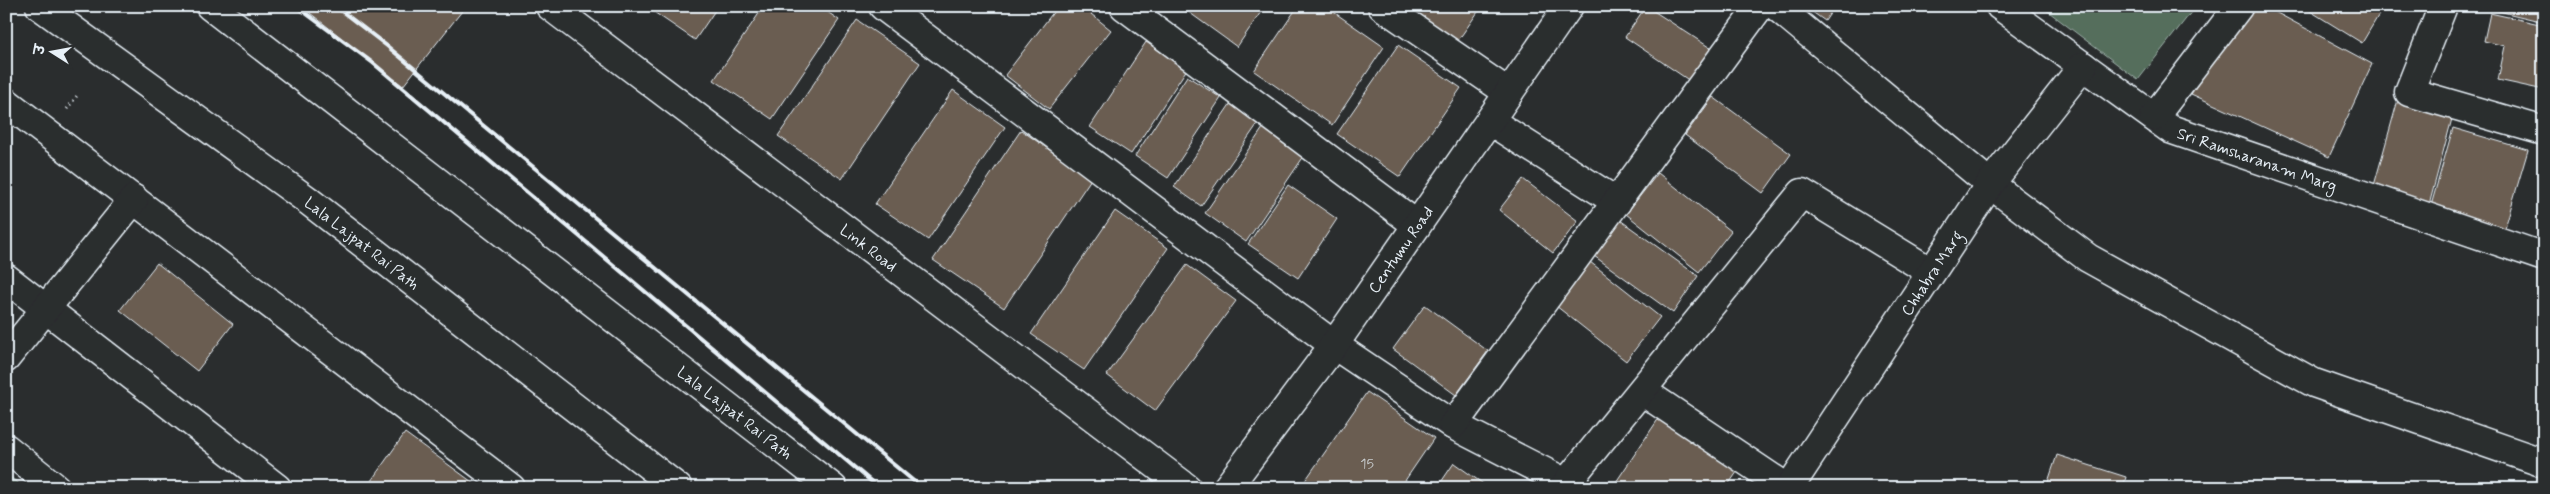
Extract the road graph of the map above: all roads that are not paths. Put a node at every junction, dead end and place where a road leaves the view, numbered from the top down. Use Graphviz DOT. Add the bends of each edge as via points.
graph roads {
  1 [pos="40,6"];
  2 [pos="210,6"];
  3 [pos="550,6"];
  4 [pos="883,6"];
  5 [pos="1124,6"];
  6 [pos="1382,6"];
  7 [pos="1569,6"];
  8 [pos="1760,6"];
  9 [pos="1776,6"];
  10 [pos="2000,6"];
  11 [pos="2239,6"];
  12 [pos="2443,6"];
  13 [pos="2083,66"];
  14 [pos="1509,93"];
  15 [pos="6,102"];
  16 [pos="2154,117"];
  17 [pos="1490,121"];
  18 [pos="2544,131"];
  19 [pos="1990,184"];
  20 [pos="134,199"];
  21 [pos="1617,202"];
  22 [pos="1417,225"];
  23 [pos="2544,256"];
  24 [pos="1931,272"];
  25 [pos="6,278"];
  26 [pos="46,308"];
  27 [pos="1334,345"];
  28 [pos="6,358"];
  29 [pos="1642,390"];
  30 [pos="1453,425"];
  31 [pos="6,448"];
  32 [pos="2544,464"];
  33 [pos="1572,485"];
  34 [pos="56,488"];
  35 [pos="277,488"];
  36 [pos="511,488"];
  37 [pos="678,488"];
  38 [pos="833,488"];
  39 [pos="1187,488"];
  40 [pos="1227,488"];
  41 [pos="1788,488"];
  1 -- 37 [label="street, Lala Lajpat Rai Path" via="306,199"];
  2 -- 38 [label="street, Lala Lajpat Rai Path"];
  3 -- 39 [label="street, Link Road"];
  4 -- 27 [label="street"];
  5 -- 22 [label="street"];
  6 -- 14 [label="street"];
  7 -- 14 [label="street, Centumu Road"];
  8 -- 21 [label="street"];
  9 -- 19 [label="street"];
  10 -- 13 [label="street, Sri Ramsharanam Marg"];
  11 -- 16 [label="street"];
  12 -- 18 [label="street" via="2409,92"];
  13 -- 16 [label="street, Sri Ramsharanam Marg"];
  13 -- 19 [label="street, Chhabra Marg"];
  14 -- 17 [label="street, Centumu Road"];
  15 -- 20 [label="street"];
  16 -- 23 [label="street, Sri Ramsharanam Marg" via="2170,129"];
  17 -- 21 [label="street"];
  17 -- 22 [label="street, Centumu Road"];
  19 -- 24 [label="street, Chhabra Marg"];
  19 -- 32 [label="street" via="2088,258 2314,383"];
  20 -- 26 [label="street"];
  20 -- 36 [label="street"];
  21 -- 30 [label="street"];
  22 -- 27 [label="street, Centumu Road"];
  24 -- 29 [label="street" via="1802,193"];
  24 -- 41 [label="street, Chhabra Marg"];
  25 -- 26 [label="street"];
  26 -- 28 [label="street"];
  26 -- 35 [label="street"];
  27 -- 30 [label="street"];
  27 -- 40 [label="street, Centumu Road"];
  29 -- 33 [label="street"];
  29 -- 41 [label="street"];
  30 -- 33 [label="street"];
  31 -- 34 [label="street"];
}
